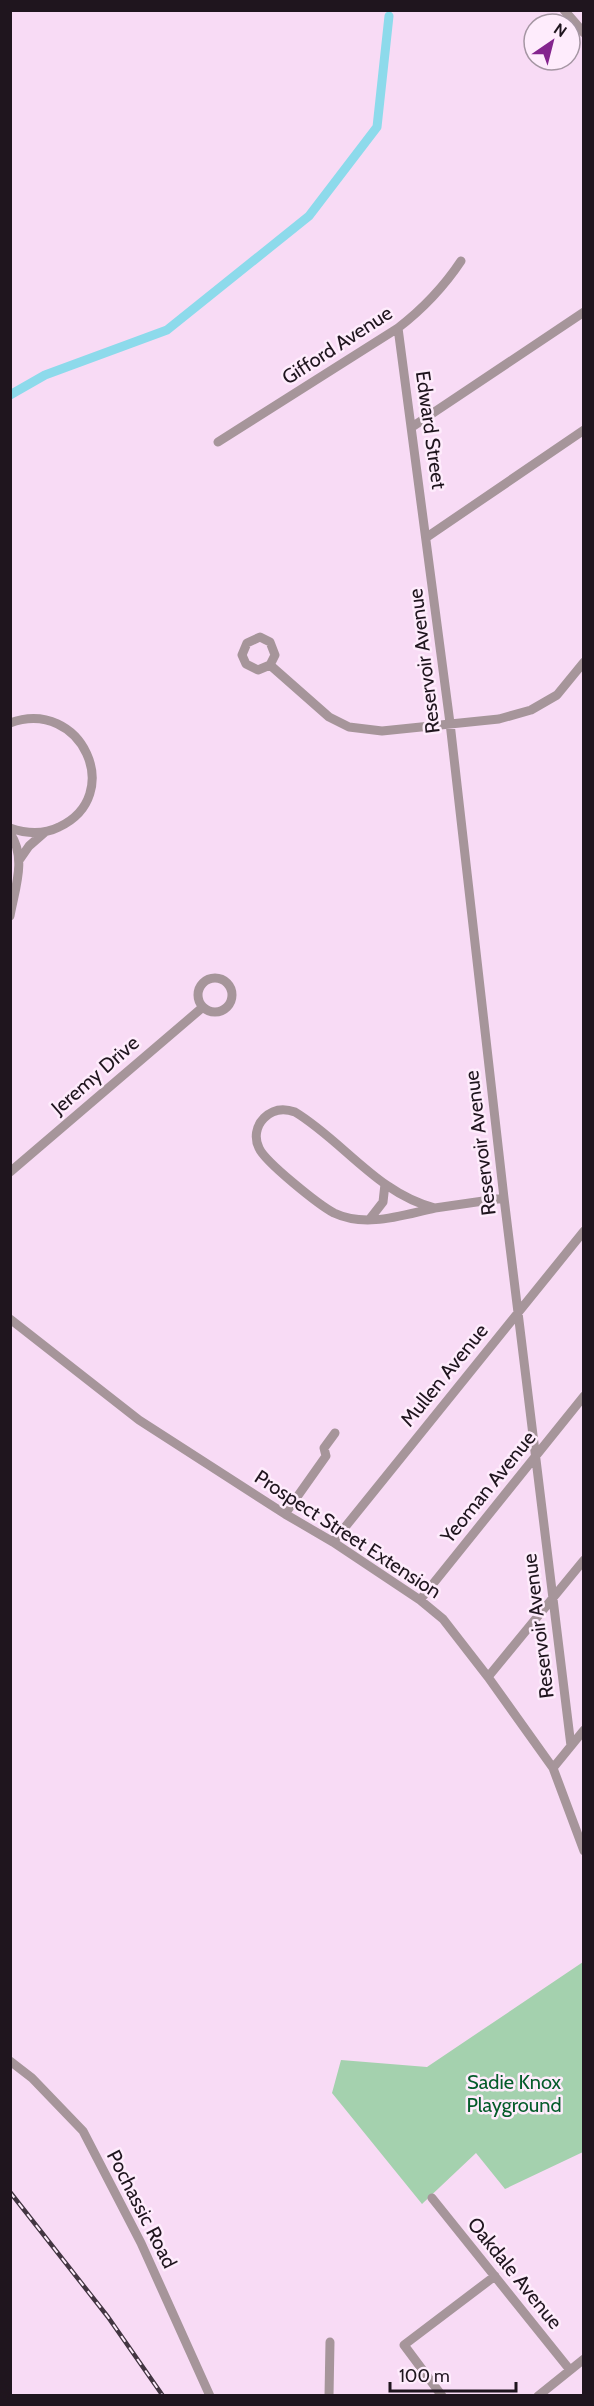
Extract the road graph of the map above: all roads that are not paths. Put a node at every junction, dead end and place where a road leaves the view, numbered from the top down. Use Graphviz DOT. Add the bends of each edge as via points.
graph roads {
  1 [pos="564,10"];
  2 [pos="584,33"];
  3 [pos="461,261"];
  4 [pos="584,312"];
  5 [pos="399,328"];
  6 [pos="412,427"];
  7 [pos="584,430"];
  8 [pos="218,442"];
  9 [pos="427,537"];
  10 [pos="584,662"];
  11 [pos="270,665"];
  12 [pos="10,723"];
  13 [pos="450,723"];
  14 [pos="10,828"];
  15 [pos="45,832"];
  16 [pos="10,833"];
  17 [pos="20,859"];
  18 [pos="10,916"];
  19 [pos="203,1007"];
  20 [pos="10,1172"];
  21 [pos="385,1184"];
  22 [pos="504,1198"];
  23 [pos="435,1208"];
  24 [pos="369,1220"];
  25 [pos="584,1231"];
  26 [pos="519,1310"];
  27 [pos="10,1319"];
  28 [pos="584,1396"];
  29 [pos="335,1433"];
  30 [pos="537,1454"];
  31 [pos="285,1514"];
  32 [pos="333,1542"];
  33 [pos="584,1560"];
  34 [pos="552,1599"];
  35 [pos="420,1600"];
  36 [pos="488,1677"];
  37 [pos="584,1730"];
  38 [pos="571,1746"];
  39 [pos="553,1768"];
  40 [pos="584,1851"];
  41 [pos="10,2061"];
  42 [pos="432,2198"];
  43 [pos="495,2276"];
  44 [pos="330,2342"];
  45 [pos="583,2360"];
  46 [pos="570,2370"];
  47 [pos="210,2396"];
  48 [pos="329,2396"];
  49 [pos="442,2396"];
  50 [pos="538,2396"];
  1 -- 2 [label="street"];
  3 -- 5 [label="street, Gifford Avenue" via="444,287"];
  4 -- 6 [label="street"];
  5 -- 6 [label="street, Edward Street"];
  5 -- 8 [label="street, Gifford Avenue"];
  6 -- 9 [label="street, Edward Street"];
  7 -- 9 [label="street"];
  9 -- 13 [label="street, Reservoir Avenue"];
  10 -- 13 [label="street" via="557,695 540,707 499,719"];
  11 -- 13 [label="street" via="320,711 349,727 382,731"];
  12 -- 15 [label="street" via="37,718 54,722 77,737 90,762 92,780 83,807 71,820"];
  13 -- 22 [label="street, Reservoir Avenue"];
  14 -- 15 [label="street"];
  15 -- 17 [label="street"];
  16 -- 17 [label="street"];
  17 -- 18 [label="street"];
  19 -- 20 [label="street, Jeremy Drive"];
  21 -- 23 [label="street" via="407,1198"];
  21 -- 24 [label="street" via="382,1202"];
  21 -- 24 [label="street" via="295,1112 277,1110 259,1125 257,1143 266,1158 330,1211 354,1220"];
  22 -- 23 [label="street"];
  22 -- 26 [label="street, Reservoir Avenue"];
  23 -- 24 [label="street"];
  25 -- 26 [label="street, Mullen Avenue"];
  26 -- 30 [label="street, Reservoir Avenue"];
  26 -- 32 [label="street, Mullen Avenue"];
  27 -- 31 [label="street, Prospect Street Extension" via="139,1420"];
  28 -- 30 [label="street, Yeoman Avenue"];
  29 -- 31 [label="street" via="324,1448 326,1456"];
  30 -- 34 [label="street, Reservoir Avenue"];
  30 -- 35 [label="street, Yeoman Avenue"];
  31 -- 32 [label="street, Prospect Street Extension"];
  32 -- 35 [label="street, Prospect Street Extension"];
  33 -- 34 [label="street"];
  34 -- 36 [label="street"];
  34 -- 38 [label="street, Reservoir Avenue"];
  35 -- 36 [label="street, Prospect Street Extension" via="442,1619"];
  36 -- 39 [label="street, Prospect Street Extension"];
  37 -- 38 [label="street"];
  38 -- 39 [label="street"];
  39 -- 40 [label="street, Prospect Street Extension"];
  41 -- 47 [label="street, Pochassic Road" via="83,2131 141,2243"];
  42 -- 43 [label="street, Oakdale Avenue"];
  43 -- 46 [label="street, Oakdale Avenue"];
  43 -- 49 [label="street" via="404,2345"];
  44 -- 48 [label="street"];
  45 -- 46 [label="street"];
  46 -- 50 [label="street"];
}
